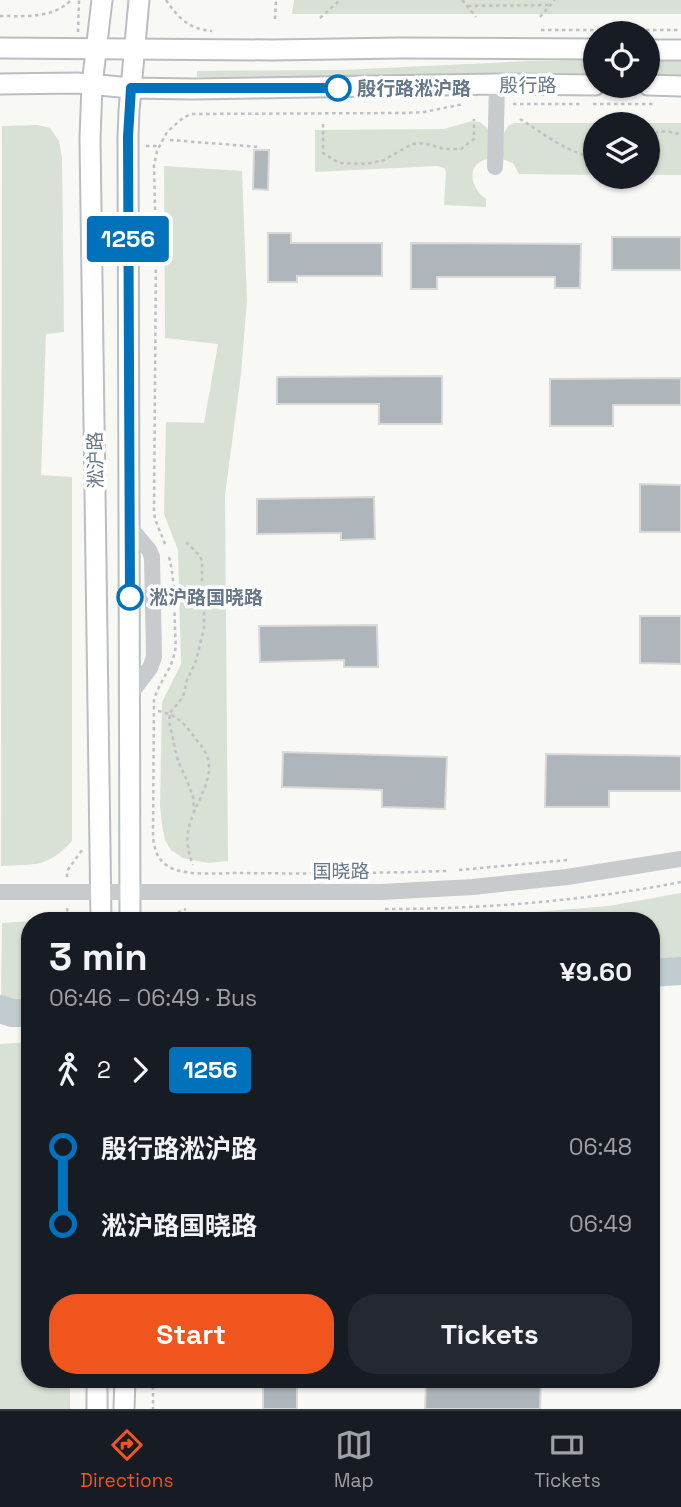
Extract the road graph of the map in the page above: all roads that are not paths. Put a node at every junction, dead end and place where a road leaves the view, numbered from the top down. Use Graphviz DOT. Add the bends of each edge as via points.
graph roads {
  1 [pos="102,0"];
  2 [pos="139,0"];
  3 [pos="0,48"];
  4 [pos="96,49"];
  5 [pos="583,49"];
  6 [pos="135,50"];
  7 [pos="660,50"];
  8 [pos="681,50"];
  9 [pos="0,84"];
  10 [pos="92,85"];
  11 [pos="660,85"];
  12 [pos="583,86"];
  13 [pos="681,86"];
  14 [pos="131,88"];
  15 [pos="497,94"];
  16 [pos="495,167"];
  17 [pos="681,859"];
  18 [pos="0,892"];
  19 [pos="101,892"];
  20 [pos="131,892"];
  21 [pos="101,912"];
  22 [pos="130,912"];
  23 [pos="97,1388"];
  24 [pos="125,1388"];
  25 [pos="97,1409"];
  26 [pos="124,1409"];
  1 -- 4 [label="main road, 淞沪路"];
  2 -- 6 [label="main road, 淞沪路"];
  3 -- 4 [label="main road, 殷行路"];
  4 -- 6 [label="main road, 殷行路"];
  4 -- 10 [label="main road, 淞沪路"];
  5 -- 6 [label="main road, 殷行路"];
  6 -- 14 [label="main road, 淞沪路"];
  7 -- 8 [label="main road"];
  9 -- 10 [label="main road, 殷行路"];
  10 -- 14 [label="main road, 殷行路"];
  10 -- 19 [label="main road, 淞沪路"];
  11 -- 13 [label="main road"];
  12 -- 15 [label="main road, 殷行路"];
  14 -- 15 [label="main road, 殷行路"];
  14 -- 20 [label="main road, 淞沪路"];
  15 -- 16 [label="street"];
  17 -- 20 [label="street, 国晓路" via="473,887"];
  18 -- 19 [label="street, 国晓路"];
  19 -- 20 [label="street, 国晓路"];
  19 -- 21 [label="main road, 淞沪路"];
  20 -- 22 [label="main road, 淞沪路"];
  23 -- 25 [label="main road"];
  24 -- 26 [label="main road"];
}
